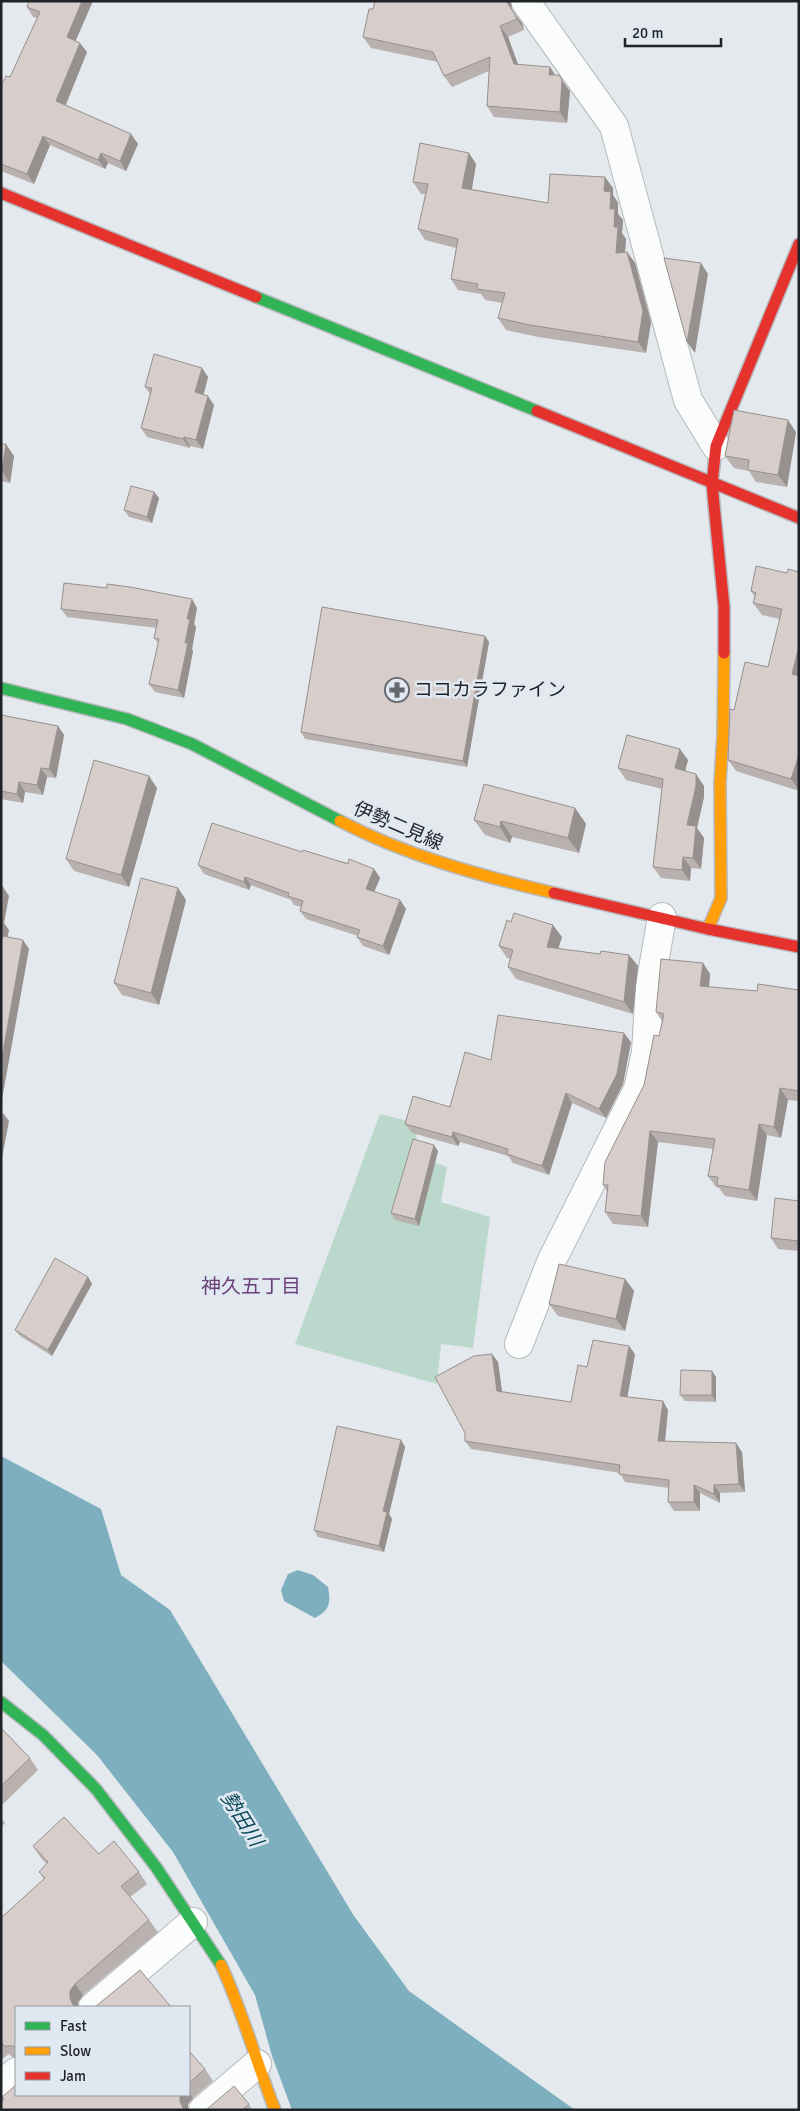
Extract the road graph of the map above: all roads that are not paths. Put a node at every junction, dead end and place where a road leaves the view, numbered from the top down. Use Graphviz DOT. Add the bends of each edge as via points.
graph roads {
  1 [pos="525,1"];
  2 [pos="1,193"];
  3 [pos="799,244"];
  4 [pos="716,446"];
  5 [pos="712,484"];
  6 [pos="799,518"];
  7 [pos="1,688"];
  8 [pos="662,917"];
  9 [pos="708,929"];
  10 [pos="799,947"];
  11 [pos="519,1344"];
  12 [pos="1,1702"];
  13 [pos="193,1922"];
  14 [pos="93,2006"];
  15 [pos="257,2064"];
  16 [pos="15,2073"];
  17 [pos="1,2085"];
  18 [pos="203,2110"];
  19 [pos="275,2110"];
  1 -- 4 [label="street" via="614,126 688,400"];
  2 -- 5 [label="street"];
  3 -- 4 [label="street"];
  4 -- 5 [label="street"];
  5 -- 6 [label="street"];
  5 -- 9 [label="street" via="724,607 724,676 720,784 721,898"];
  7 -- 8 [label="street, 伊勢二見線" via="127,719 192,744 355,828 450,867"];
  8 -- 9 [label="street, 伊勢二見線"];
  8 -- 11 [label="street" via="650,986 646,1052 638,1089 551,1262"];
  9 -- 10 [label="street, 伊勢二見線"];
  12 -- 13 [label="street" via="43,1735 96,1790 156,1867"];
  13 -- 14 [label="street"];
  13 -- 15 [label="street" via="219,1960 234,1992"];
  15 -- 18 [label="street"];
  15 -- 19 [label="street"];
  16 -- 17 [label="street"];
}
